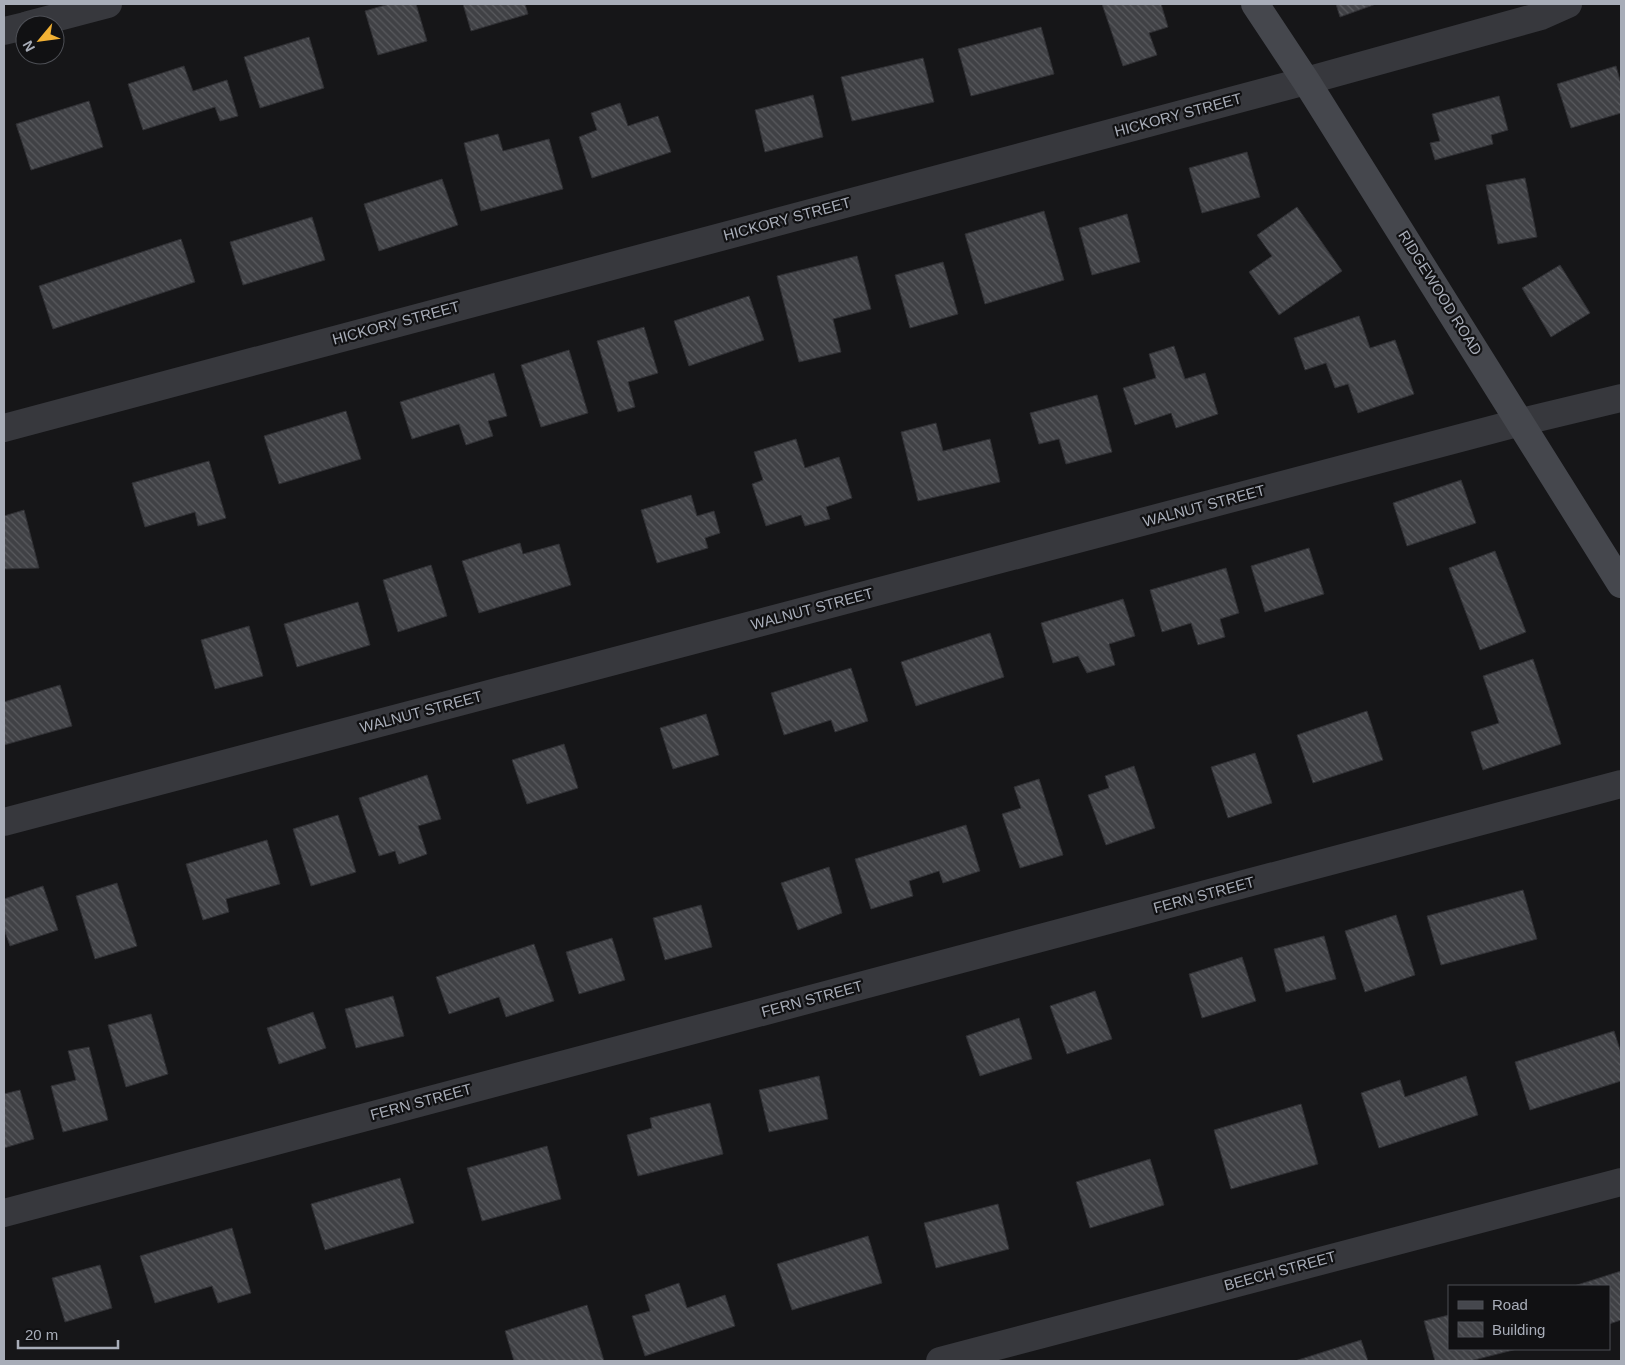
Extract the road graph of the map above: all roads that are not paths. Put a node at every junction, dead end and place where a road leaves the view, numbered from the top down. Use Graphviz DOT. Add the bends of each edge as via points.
graph roads {
  1 [pos="108,4"];
  2 [pos="1256,4"];
  3 [pos="1568,4"];
  4 [pos="65,15"];
  5 [pos="1306,81"];
  6 [pos="1621,398"];
  7 [pos="1521,422"];
  8 [pos="4,428"];
  9 [pos="1621,584"];
  10 [pos="1621,784"];
  11 [pos="4,822"];
  12 [pos="1621,1182"];
  13 [pos="4,1213"];
  14 [pos="940,1361"];
  1 -- 4 [label="street"];
  2 -- 5 [label="main road, RIDGEWOOD ROAD"];
  3 -- 5 [label="street, HICKORY STREET" via="1541,16"];
  5 -- 7 [label="main road, RIDGEWOOD ROAD"];
  5 -- 8 [label="street, HICKORY STREET"];
  6 -- 7 [label="street, WALNUT STREET"];
  7 -- 9 [label="main road, RIDGEWOOD ROAD"];
  7 -- 11 [label="street, WALNUT STREET"];
  10 -- 13 [label="street, FERN STREET"];
  12 -- 14 [label="street, BEECH STREET"];
}
